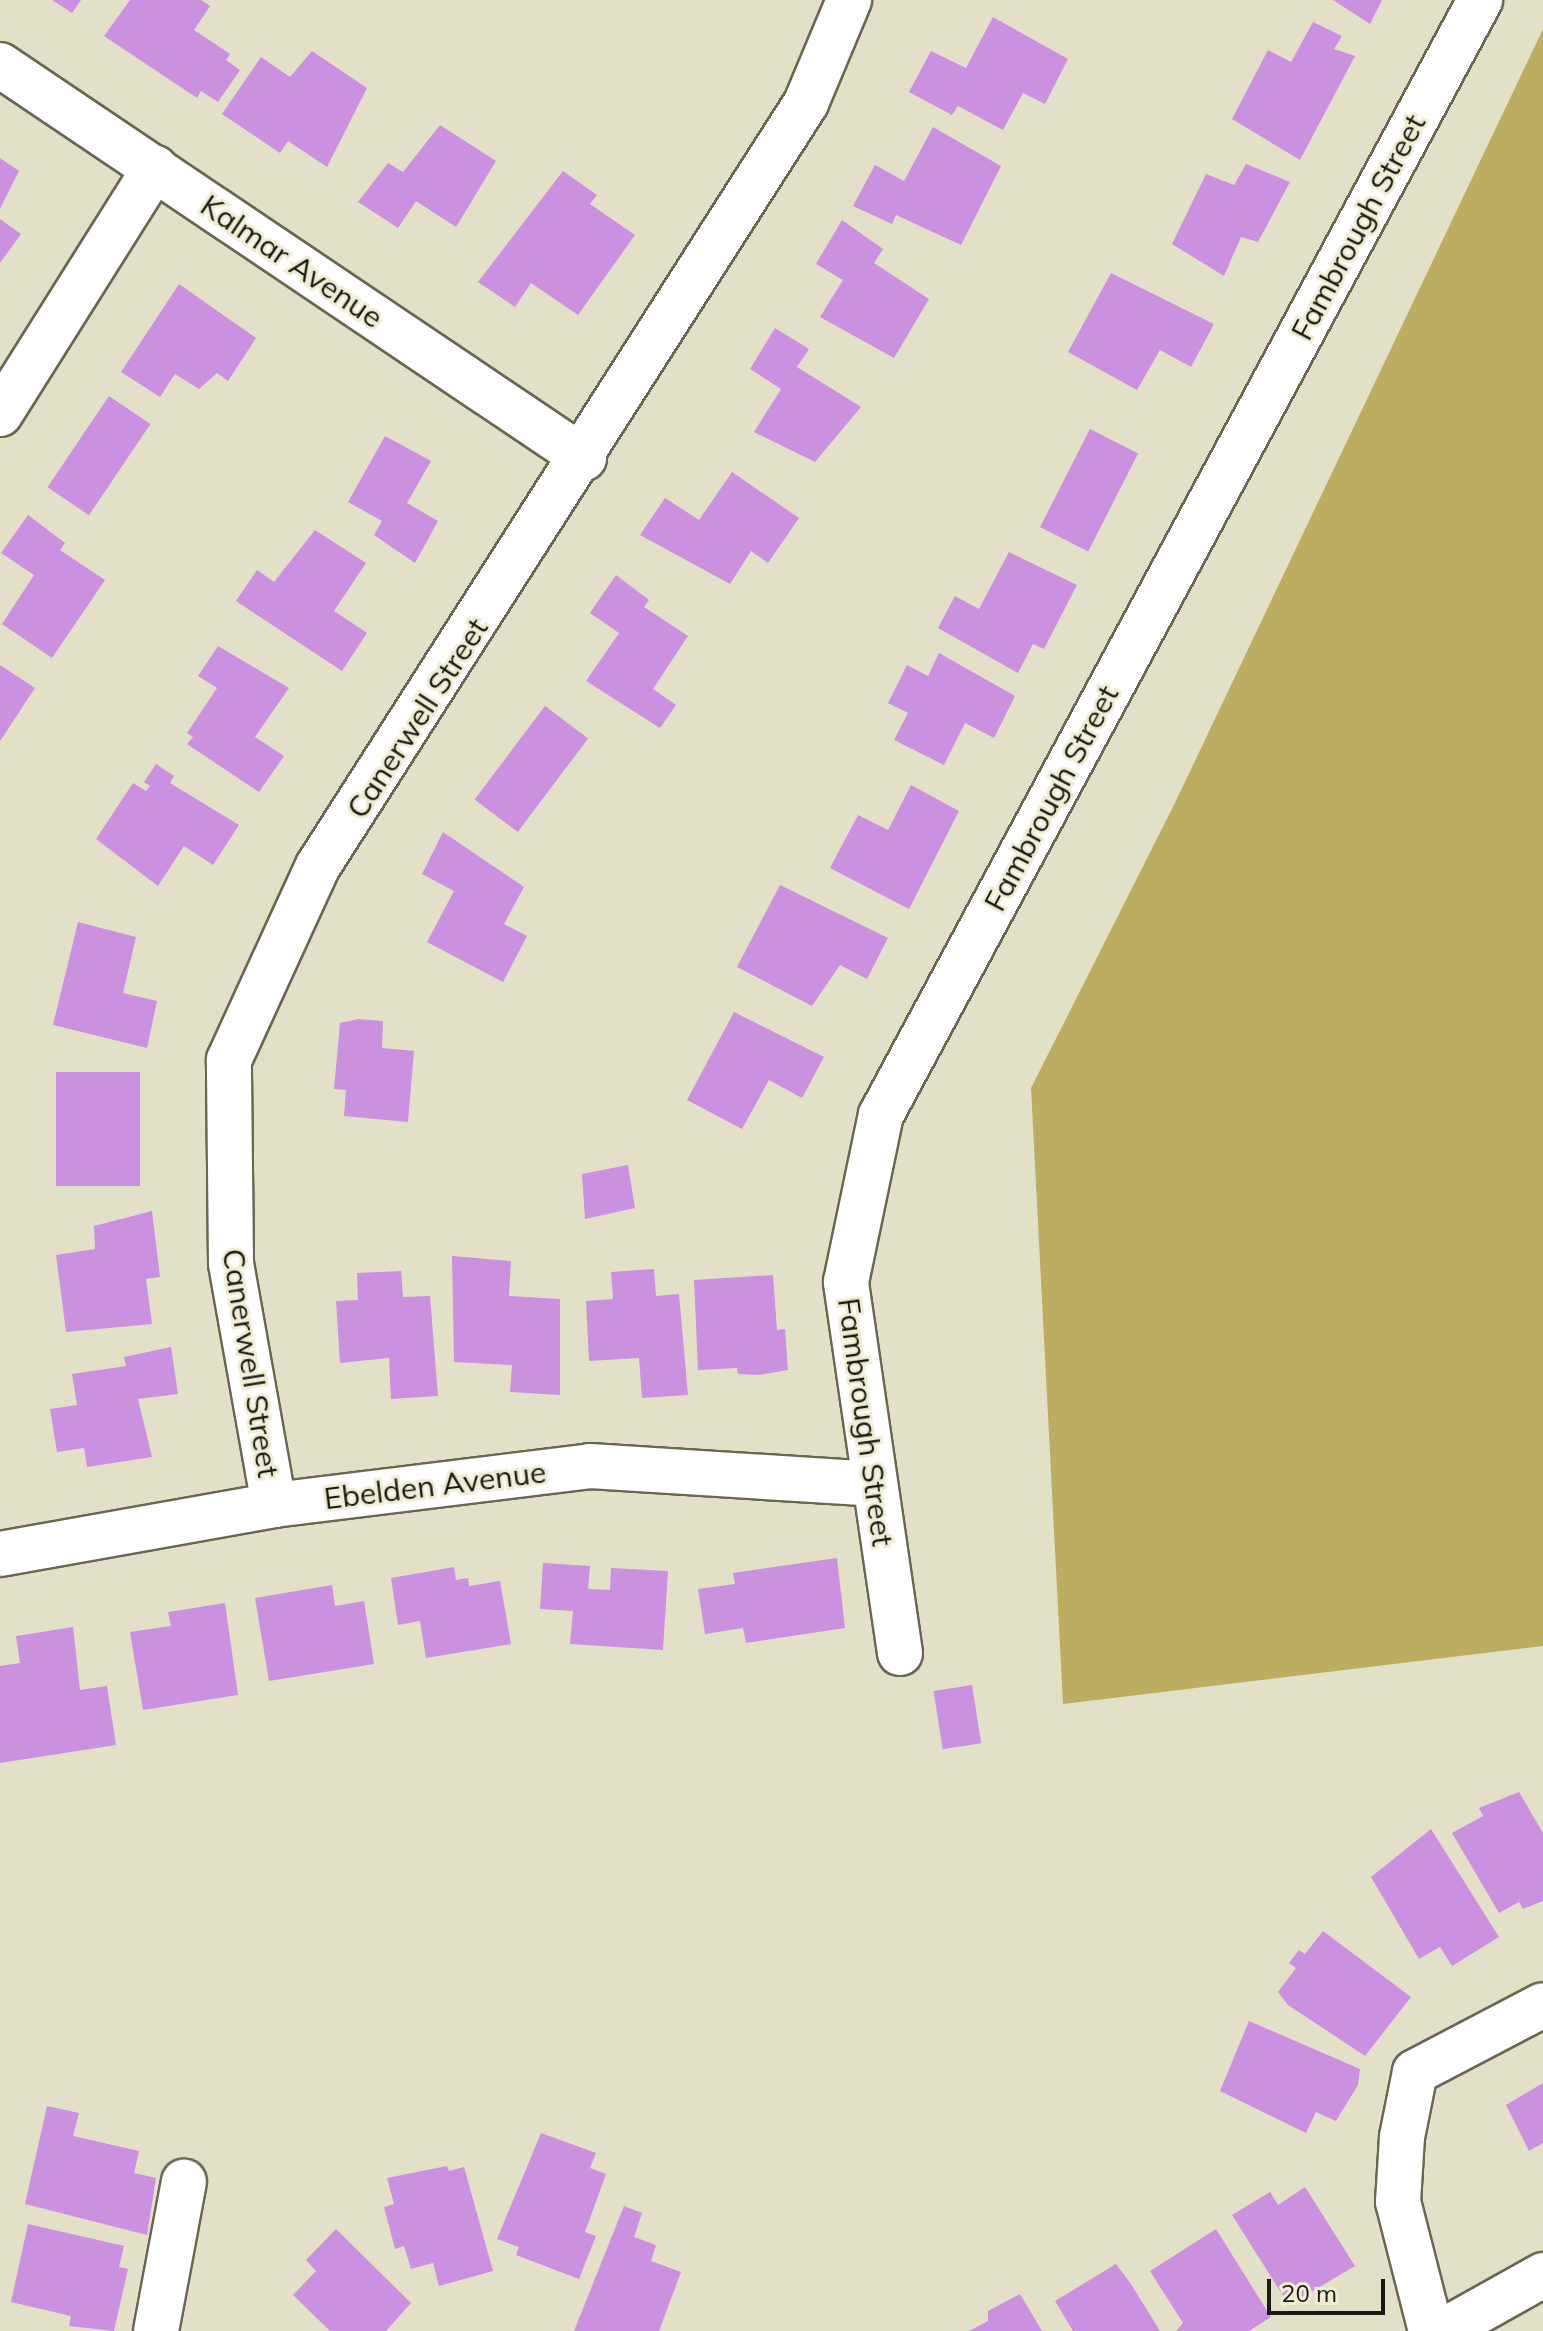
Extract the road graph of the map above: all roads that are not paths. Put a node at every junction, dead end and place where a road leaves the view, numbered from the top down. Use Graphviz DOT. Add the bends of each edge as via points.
graph roads {
  1 [pos="849,0"];
  2 [pos="1480,0"];
  3 [pos="0,65"];
  4 [pos="155,168"];
  5 [pos="0,414"];
  6 [pos="584,458"];
  7 [pos="874,1484"];
  8 [pos="274,1505"];
  9 [pos="0,1554"];
  10 [pos="900,1653"];
  11 [pos="1543,2005"];
  12 [pos="184,2182"];
  13 [pos="1543,2275"];
  14 [pos="156,2331"];
  15 [pos="1431,2331"];
  16 [pos="1443,2331"];
  1 -- 6 [label="street, Canerwell Street" via="806,103"];
  2 -- 7 [label="street, Fambrough Street" via="881,1115 846,1282"];
  3 -- 4 [label="street, Kalmar Avenue"];
  4 -- 5 [label="street"];
  4 -- 6 [label="street, Kalmar Avenue"];
  6 -- 8 [label="street, Canerwell Street" via="318,866 229,1060 231,1263"];
  7 -- 8 [label="street, Ebelden Avenue" via="590,1466"];
  7 -- 10 [label="street, Fambrough Street"];
  8 -- 9 [label="street, Ebelden Avenue"];
  11 -- 15 [label="street" via="1415,2072 1402,2137 1398,2202"];
  12 -- 14 [label="street"];
  13 -- 16 [label="street"];
}
